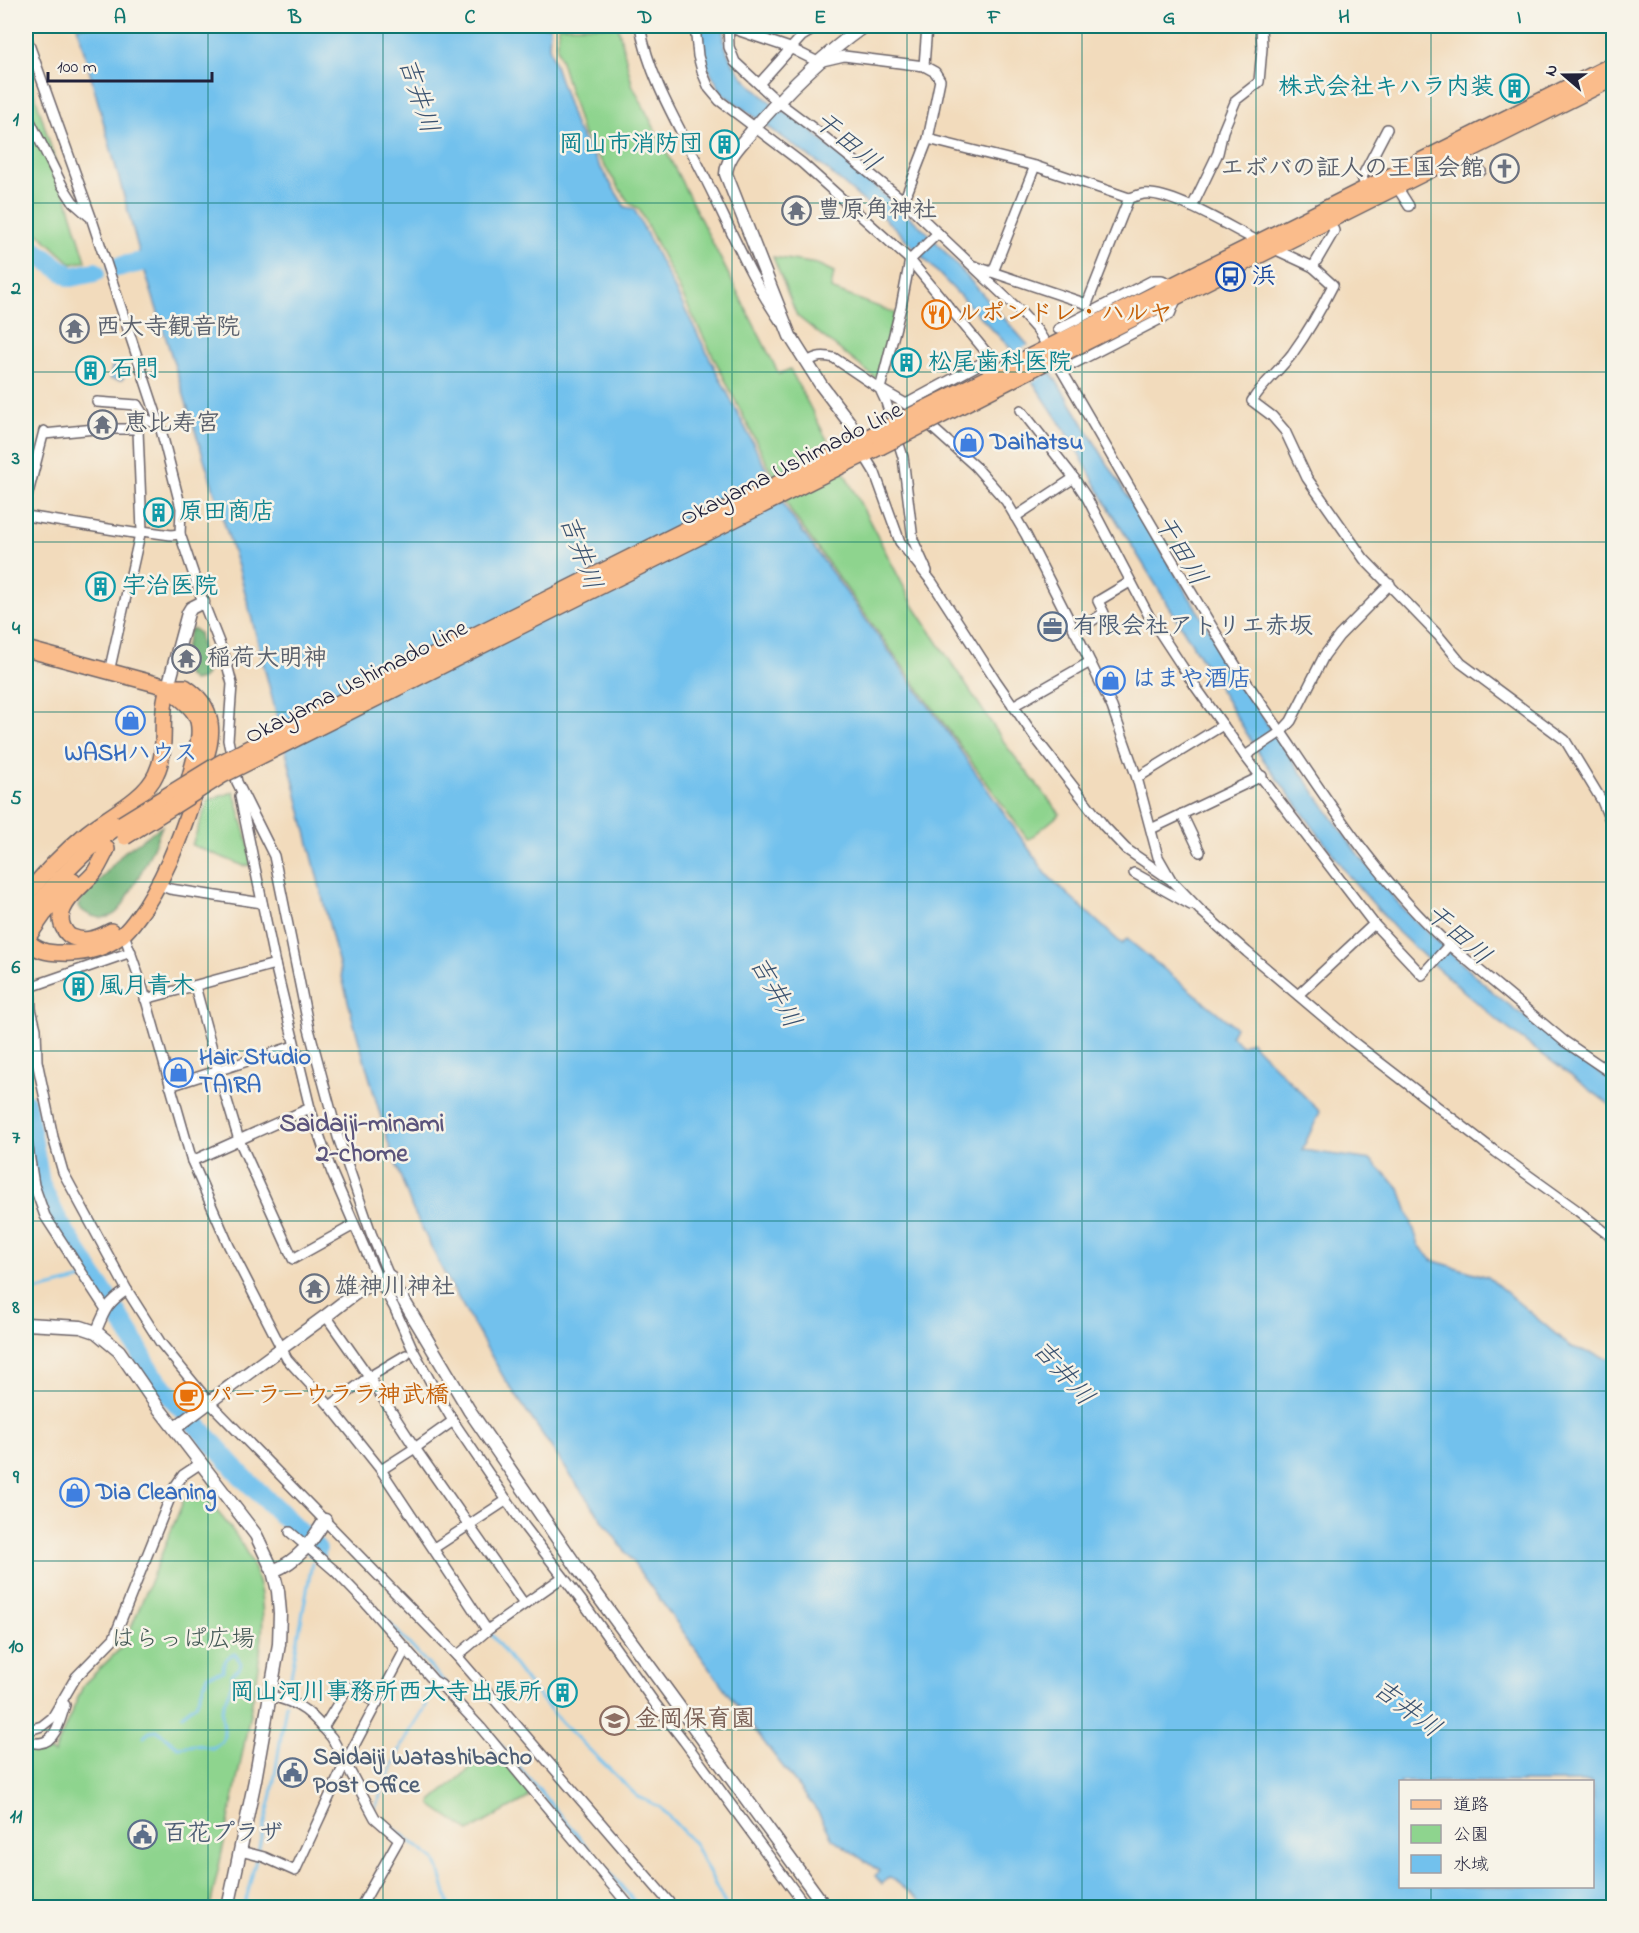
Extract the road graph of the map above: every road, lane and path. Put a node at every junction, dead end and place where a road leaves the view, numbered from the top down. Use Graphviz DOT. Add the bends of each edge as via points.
graph roads {
  1 [pos="640,26"];
  2 [pos="695,26"];
  3 [pos="726,26"];
  4 [pos="819,26"];
  5 [pos="864,26"];
  6 [pos="927,26"];
  7 [pos="1261,26"];
  8 [pos="26,36"];
  9 [pos="790,48"];
  10 [pos="818,62"];
  11 [pos="1614,64"];
  12 [pos="924,66"];
  13 [pos="1614,78"];
  14 [pos="759,84"];
  15 [pos="776,104"];
  16 [pos="26,105"];
  17 [pos="758,124"];
  18 [pos="1387,129"];
  19 [pos="928,138"];
  20 [pos="1461,155"];
  21 [pos="1035,166"];
  22 [pos="1481,171"];
  23 [pos="1397,187"];
  24 [pos="1366,188"];
  25 [pos="1129,198"];
  26 [pos="904,201"];
  27 [pos="1408,206"];
  28 [pos="1192,207"];
  29 [pos="90,217"];
  30 [pos="1330,221"];
  31 [pos="936,234"];
  32 [pos="1260,242"];
  33 [pos="1274,249"];
  34 [pos="912,258"];
  35 [pos="972,265"];
  36 [pos="1313,267"];
  37 [pos="993,272"];
  38 [pos="1175,291"];
  39 [pos="1090,307"];
  40 [pos="1058,328"];
  41 [pos="790,336"];
  42 [pos="1048,354"];
  43 [pos="807,362"];
  44 [pos="1075,363"];
  45 [pos="880,389"];
  46 [pos="97,402"];
  47 [pos="906,404"];
  48 [pos="137,405"];
  49 [pos="1021,410"];
  50 [pos="160,426"];
  51 [pos="138,429"];
  52 [pos="862,449"];
  53 [pos="1074,478"];
  54 [pos="26,501"];
  55 [pos="26,517"];
  56 [pos="1015,517"];
  57 [pos="141,533"];
  58 [pos="180,534"];
  59 [pos="932,582"];
  60 [pos="1130,582"];
  61 [pos="1390,584"];
  62 [pos="203,603"];
  63 [pos="1075,632"];
  64 [pos="26,649"];
  65 [pos="1090,662"];
  66 [pos="109,672"];
  67 [pos="168,687"];
  68 [pos="1013,706"];
  69 [pos="1223,725"];
  70 [pos="1278,733"];
  71 [pos="1248,754"];
  72 [pos="1262,776"];
  73 [pos="1137,778"];
  74 [pos="237,782"];
  75 [pos="1182,814"];
  76 [pos="1150,829"];
  77 [pos="1614,830"];
  78 [pos="123,831"];
  79 [pos="108,849"];
  80 [pos="1200,852"];
  81 [pos="1134,873"];
  82 [pos="1171,880"];
  83 [pos="159,885"];
  84 [pos="26,896"];
  85 [pos="262,903"];
  86 [pos="1200,910"];
  87 [pos="26,919"];
  88 [pos="1374,924"];
  89 [pos="124,934"];
  90 [pos="26,940"];
  91 [pos="1448,947"];
  92 [pos="131,952"];
  93 [pos="275,964"];
  94 [pos="195,986"];
  95 [pos="30,987"];
  96 [pos="1298,995"];
  97 [pos="145,999"];
  98 [pos="294,1046"];
  99 [pos="218,1071"];
  100 [pos="1614,1075"];
  101 [pos="170,1086"];
  102 [pos="310,1108"];
  103 [pos="26,1135"];
  104 [pos="239,1140"];
  105 [pos="192,1161"];
  106 [pos="354,1225"];
  107 [pos="1614,1239"];
  108 [pos="383,1277"];
  109 [pos="127,1290"];
  110 [pos="401,1296"];
  111 [pos="108,1304"];
  112 [pos="326,1316"];
  113 [pos="26,1324"];
  114 [pos="96,1332"];
  115 [pos="282,1346"];
  116 [pos="406,1354"];
  117 [pos="369,1377"];
  118 [pos="209,1402"];
  119 [pos="330,1406"];
  120 [pos="453,1421"];
  121 [pos="178,1425"];
  122 [pos="415,1448"];
  123 [pos="201,1463"];
  124 [pos="381,1470"];
  125 [pos="507,1500"];
  126 [pos="325,1520"];
  127 [pos="469,1525"];
  128 [pos="290,1532"];
  129 [pos="310,1542"];
  130 [pos="434,1548"];
  131 [pos="273,1571"];
  132 [pos="563,1577"];
  133 [pos="524,1604"];
  134 [pos="487,1630"];
  135 [pos="406,1648"];
  136 [pos="457,1656"];
  137 [pos="69,1688"];
  138 [pos="270,1696"];
  139 [pos="377,1703"];
  140 [pos="323,1728"];
  141 [pos="26,1733"];
  142 [pos="26,1741"];
  143 [pos="39,1744"];
  144 [pos="345,1763"];
  145 [pos="240,1851"];
  146 [pos="624,1903"];
  147 [pos="228,1908"];
  148 [pos="360,1908"];
  149 [pos="631,1908"];
  150 [pos="674,1908"];
  151 [pos="807,1908"];
  152 [pos="826,1908"];
  1 -- 41 [label="street" via="655,79 765,299"];
  2 -- 17 [label="street" via="698,56 709,88 720,101"];
  3 -- 9 [label="street"];
  3 -- 14 [label="street" via="735,62"];
  4 -- 9 [label="street"];
  5 -- 10 [label="street"];
  6 -- 12 [label="street"];
  7 -- 28 [label="street" via="1259,82 1236,100 1218,153"];
  8 -- 29 [label="street"];
  9 -- 10 [label="street"];
  9 -- 14 [label="street"];
  10 -- 12 [label="street" via="844,56"];
  10 -- 15 [label="street"];
  11 -- 24 [label="main road, Okayama Ushimado Line"];
  12 -- 19 [label="street" via="940,80"];
  13 -- 20 [label="main road, Okayama Ushimado Line"];
  14 -- 15 [label="street"];
  15 -- 17 [label="street"];
  15 -- 26 [label="street" via="817,131"];
  16 -- 29 [label="street" via="29,119 62,185"];
  17 -- 34 [label="street"];
  17 -- 41 [label="street" via="729,160 726,174"];
  18 -- 24 [label="street" via="1362,177"];
  19 -- 21 [label="street"];
  19 -- 26 [label="street"];
  20 -- 22 [label="street" via="1464,162"];
  20 -- 23 [label="main road, Okayama Ushimado Line"];
  21 -- 25 [label="street"];
  21 -- 37 [label="street"];
  23 -- 27 [label="street"];
  23 -- 30 [label="main road, Okayama Ushimado Line"];
  24 -- 32 [label="main road, Okayama Ushimado Line"];
  25 -- 28 [label="street" via="1158,195"];
  25 -- 39 [label="street"];
  26 -- 31 [label="street"];
  28 -- 32 [label="street"];
  29 -- 50 [label="street"];
  30 -- 33 [label="main road, Okayama Ushimado Line"];
  30 -- 36 [label="street" via="1334,231"];
  31 -- 34 [label="street"];
  31 -- 35 [label="street"];
  32 -- 33 [label="street"];
  32 -- 38 [label="main road, Okayama Ushimado Line"];
  33 -- 36 [label="street"];
  33 -- 38 [label="main road, Okayama Ushimado Line"];
  34 -- 45 [label="street"];
  34 -- 47 [label="street" via="991,358"];
  35 -- 37 [label="street"];
  35 -- 42 [label="street" via="1037,330"];
  36 -- 61 [label="street" via="1333,285 1304,337 1252,401 1285,431 1307,478 1364,559"];
  37 -- 39 [label="street"];
  38 -- 39 [label="street" via="1162,280 1153,280"];
  38 -- 42 [label="main road, Okayama Ushimado Line"];
  38 -- 44 [label="street" via="1170,314"];
  39 -- 40 [label="street"];
  41 -- 43 [label="street"];
  42 -- 52 [label="main road, Okayama Ushimado Line, bridge"];
  42 -- 70 [label="street"];
  43 -- 45 [label="street" via="817,356 834,358"];
  43 -- 52 [label="street" via="849,422"];
  45 -- 47 [label="street"];
  45 -- 59 [label="street" via="903,457 913,540"];
  46 -- 48 [label="street"];
  47 -- 56 [label="street" via="975,466"];
  48 -- 50 [label="street" via="146,419"];
  48 -- 51 [label="street"];
  49 -- 53 [label="street"];
  50 -- 58 [label="street" via="181,508"];
  51 -- 54 [label="street" via="44,432"];
  51 -- 57 [label="street"];
  52 -- 59 [label="street" via="900,542"];
  52 -- 78 [label="main road, Okayama Ushimado Line, bridge" via="222,775"];
  53 -- 56 [label="street"];
  53 -- 60 [label="street"];
  55 -- 57 [label="street"];
  56 -- 63 [label="street"];
  57 -- 58 [label="street"];
  57 -- 66 [label="street"];
  58 -- 62 [label="street"];
  59 -- 68 [label="street"];
  60 -- 63 [label="street" via="1098,601 1104,613"];
  60 -- 69 [label="street"];
  61 -- 70 [label="street" via="1323,656 1291,721"];
  61 -- 77 [label="street" via="1461,663 1565,740 1602,801"];
  62 -- 67 [label="street" via="191,608 186,617"];
  62 -- 74 [label="street" via="232,684 228,740"];
  63 -- 65 [label="street"];
  64 -- 66 [label="main road"];
  65 -- 68 [label="street"];
  65 -- 73 [label="street" via="1112,708"];
  66 -- 67 [label="main road"];
  67 -- 79 [label="main road" via="195,713 199,727 183,804 155,871 130,912 114,930 96,939 80,940 68,935 61,924 62,913"];
  67 -- 83 [label="main road" via="185,687 202,702 211,732 189,813"];
  67 -- 84 [label="main road" via="163,747 150,785 86,834"];
  68 -- 82 [label="street" via="1104,826 1126,849"];
  69 -- 71 [label="street"];
  69 -- 73 [label="street"];
  70 -- 71 [label="street"];
  70 -- 91 [label="street" via="1372,863"];
  71 -- 72 [label="street"];
  72 -- 75 [label="street"];
  72 -- 88 [label="street"];
  73 -- 76 [label="street"];
  74 -- 85 [label="street"];
  74 -- 108 [label="street" via="274,856 309,1029 335,1127"];
  75 -- 76 [label="street"];
  75 -- 80 [label="street"];
  76 -- 82 [label="street" via="1158,857"];
  78 -- 79 [label="main road, Okayama Ushimado Line"];
  78 -- 87 [label="main road, Okayama Ushimado Line" via="100,839 73,863"];
  79 -- 90 [label="main road, Okayama Ushimado Line" via="69,884"];
  81 -- 86 [label="street"];
  82 -- 86 [label="street"];
  83 -- 85 [label="street" via="170,890"];
  83 -- 89 [label="main road"];
  85 -- 93 [label="street"];
  86 -- 96 [label="street"];
  88 -- 91 [label="street" via="1422,975"];
  88 -- 96 [label="street"];
  89 -- 90 [label="main road" via="99,948 74,954 43,952"];
  89 -- 92 [label="street"];
  90 -- 95 [label="street"];
  91 -- 100 [label="street" via="1564,1041"];
  92 -- 95 [label="street"];
  92 -- 97 [label="street"];
  93 -- 94 [label="street"];
  93 -- 98 [label="street"];
  94 -- 97 [label="street"];
  94 -- 99 [label="street"];
  95 -- 109 [label="street" via="37,1061 52,1137 69,1186"];
  96 -- 107 [label="street" via="1352,1041"];
  97 -- 101 [label="street"];
  98 -- 99 [label="street"];
  98 -- 102 [label="street"];
  99 -- 101 [label="street"];
  99 -- 104 [label="street"];
  101 -- 105 [label="street"];
  102 -- 104 [label="street"];
  102 -- 106 [label="street"];
  103 -- 111 [label="street" via="34,1185 45,1216"];
  104 -- 105 [label="street"];
  104 -- 106 [label="street" via="293,1259"];
  105 -- 115 [label="street" via="229,1246"];
  106 -- 108 [label="street"];
  108 -- 110 [label="street"];
  108 -- 112 [label="street"];
  108 -- 120 [label="street" via="413,1350"];
  109 -- 111 [label="street"];
  109 -- 118 [label="street" via="160,1342"];
  110 -- 152 [label="street" via="469,1410 579,1570"];
  111 -- 114 [label="street"];
  112 -- 115 [label="street"];
  112 -- 117 [label="street"];
  113 -- 114 [label="street"];
  114 -- 121 [label="street" via="119,1351 157,1406"];
  115 -- 118 [label="street"];
  115 -- 119 [label="street" via="287,1359"];
  116 -- 117 [label="street"];
  117 -- 119 [label="street"];
  117 -- 122 [label="street"];
  118 -- 121 [label="street"];
  118 -- 126 [label="street"];
  119 -- 124 [label="street"];
  120 -- 122 [label="street"];
  120 -- 125 [label="street"];
  121 -- 123 [label="street"];
  122 -- 124 [label="street"];
  122 -- 127 [label="street"];
  123 -- 131 [label="street" via="256,1535"];
  123 -- 137 [label="street" via="183,1475 174,1488 114,1638"];
  124 -- 130 [label="street"];
  125 -- 127 [label="street"];
  125 -- 132 [label="street"];
  126 -- 129 [label="street"];
  126 -- 136 [label="street"];
  127 -- 130 [label="street"];
  127 -- 133 [label="street"];
  128 -- 129 [label="street"];
  129 -- 131 [label="street" via="288,1565"];
  129 -- 135 [label="street"];
  130 -- 134 [label="street"];
  131 -- 138 [label="street" via="280,1628"];
  132 -- 133 [label="street"];
  132 -- 151 [label="street"];
  133 -- 134 [label="street"];
  134 -- 136 [label="street"];
  135 -- 139 [label="street"];
  135 -- 146 [label="street" via="481,1728"];
  136 -- 150 [label="street"];
  137 -- 141 [label="street" via="47,1723"];
  137 -- 143 [label="street" via="54,1735"];
  138 -- 140 [label="street" via="286,1699 306,1710"];
  138 -- 145 [label="street"];
  139 -- 140 [label="street" via="348,1687"];
  139 -- 144 [label="street"];
  140 -- 144 [label="street"];
  141 -- 143 [label="street"];
  142 -- 143 [label="street"];
  144 -- 145 [label="street" via="295,1871"];
  144 -- 148 [label="street" via="375,1818 399,1839"];
  145 -- 147 [label="street"];
  146 -- 149 [label="street"];
}
